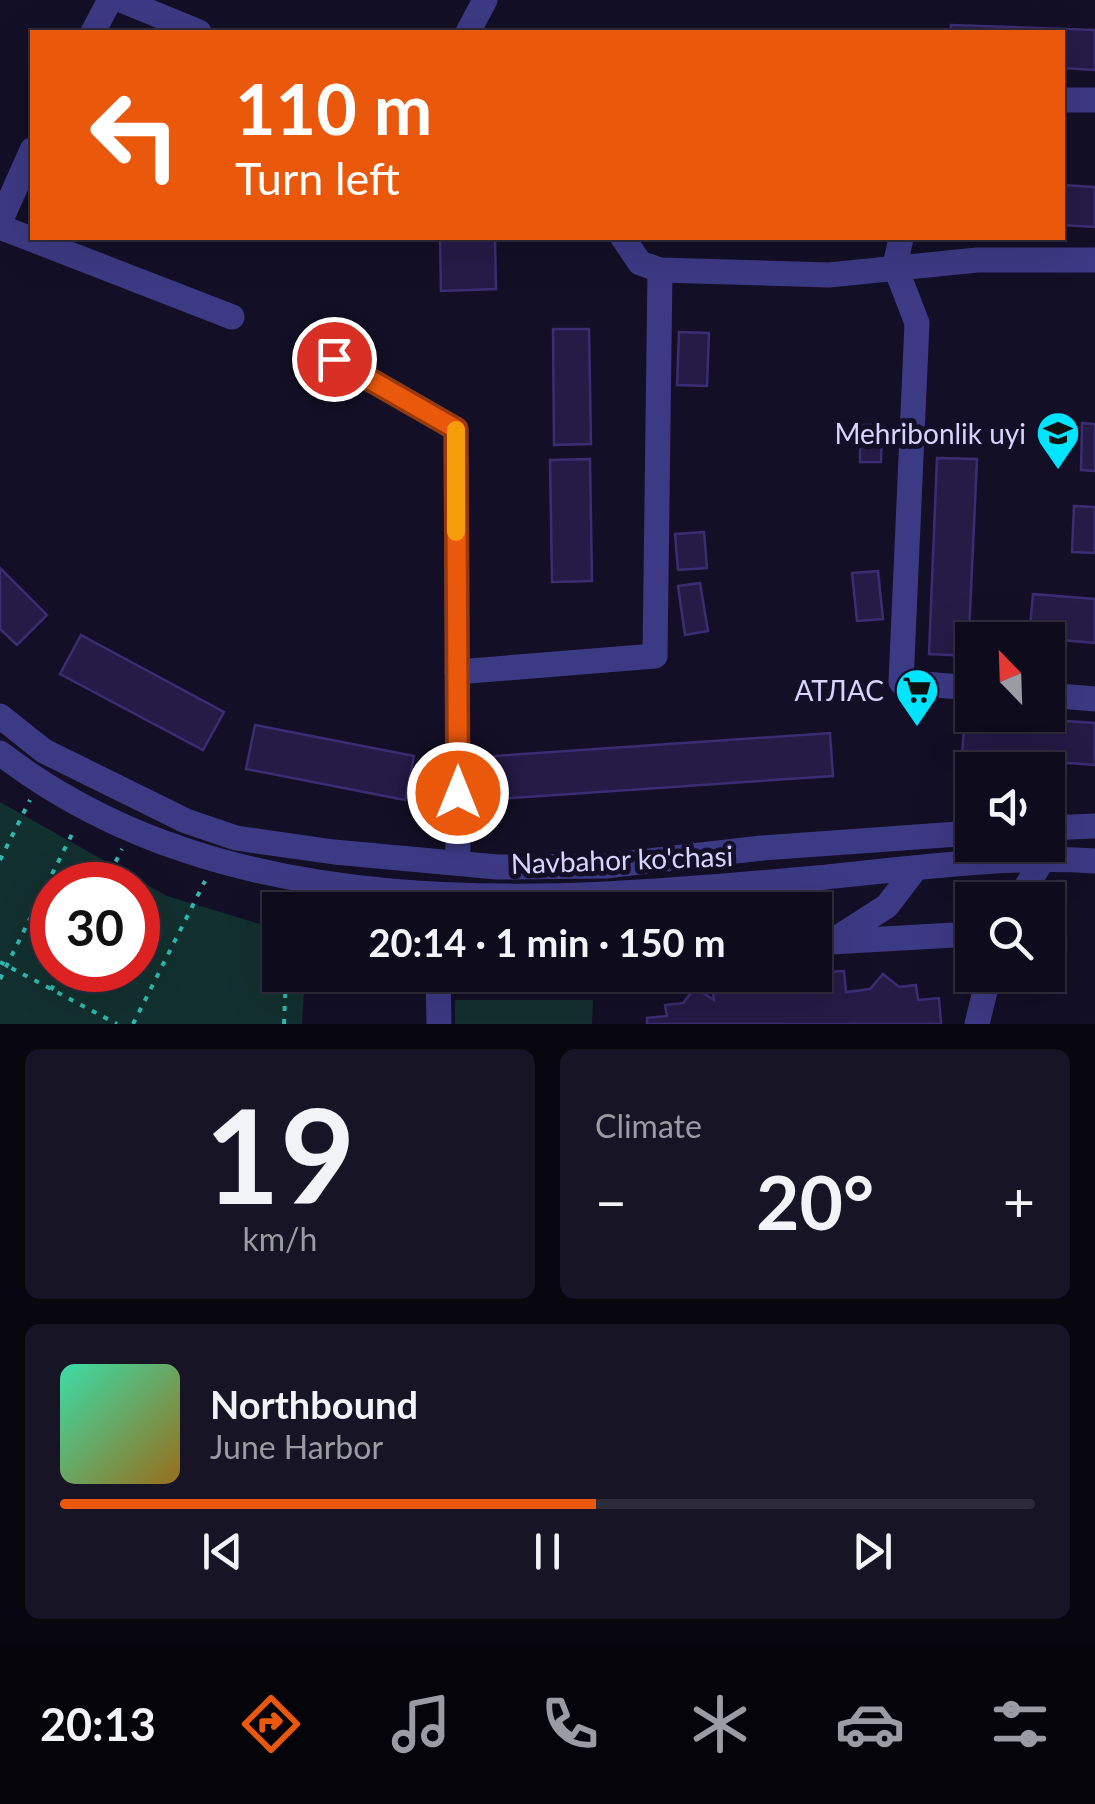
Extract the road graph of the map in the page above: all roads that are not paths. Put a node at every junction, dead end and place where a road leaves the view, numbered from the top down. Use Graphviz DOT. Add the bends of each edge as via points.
graph roads {
  1 [pos="110,0"];
  2 [pos="121,0"];
  3 [pos="485,0"];
  4 [pos="94,30"];
  5 [pos="194,30"];
  6 [pos="469,30"];
  7 [pos="1065,100"];
  8 [pos="1095,100"];
  9 [pos="30,155"];
  10 [pos="0,224"];
  11 [pos="30,236"];
  12 [pos="40,240"];
  13 [pos="624,240"];
  14 [pos="901,240"];
  15 [pos="1095,260"];
  16 [pos="895,266"];
  17 [pos="660,270"];
  18 [pos="232,317"];
  19 [pos="334,359"];
  20 [pos="457,672"];
  21 [pos="955,687"];
  22 [pos="1065,696"];
  23 [pos="1095,699"];
  24 [pos="0,716"];
  25 [pos="0,754"];
  26 [pos="1095,826"];
  27 [pos="1065,827"];
  28 [pos="955,834"];
  29 [pos="1095,861"];
  30 [pos="1042,862"];
  31 [pos="1065,862"];
  32 [pos="458,863"];
  33 [pos="497,867"];
  34 [pos="916,868"];
  35 [pos="1029,882"];
  36 [pos="664,891"];
  37 [pos="373,892"];
  38 [pos="497,892"];
  39 [pos="608,892"];
  40 [pos="955,935"];
  41 [pos="832,937"];
  42 [pos="832,942"];
  43 [pos="438,992"];
  44 [pos="985,992"];
  45 [pos="439,1024"];
  46 [pos="978,1024"];
  1 -- 4 [label="street"];
  2 -- 5 [label="street"];
  3 -- 6 [label="street"];
  7 -- 8 [label="street"];
  9 -- 10 [label="street"];
  10 -- 11 [label="street"];
  12 -- 18 [label="street"];
  13 -- 17 [label="street" via="640,264"];
  14 -- 16 [label="street"];
  15 -- 16 [label="street"];
  16 -- 17 [label="street" via="830,275"];
  16 -- 21 [label="street" via="917,323 901,682"];
  17 -- 20 [label="street" via="655,656"];
  19 -- 20 [label="street" via="456,429"];
  20 -- 32 [label="street"];
  22 -- 23 [label="street"];
  24 -- 32 [label="street, Navbahor ko'chasi" via="44,751 140,801 236,838"];
  25 -- 37 [label="street, Navbahor ko'chasi" via="142,835 219,862"];
  26 -- 27 [label="street"];
  28 -- 33 [label="street, Navbahor ko'chasi" via="605,866"];
  29 -- 31 [label="street, Navbahor ko'chasi"];
  30 -- 34 [label="street, Navbahor ko'chasi"];
  30 -- 35 [label="street"];
  32 -- 33 [label="street, Navbahor ko'chasi"];
  33 -- 38 [label="street"];
  34 -- 36 [label="street, Navbahor ko'chasi"];
  34 -- 41 [label="street" via="887,906"];
  36 -- 39 [label="street, Navbahor ko'chasi"];
  40 -- 42 [label="street"];
  43 -- 45 [label="street"];
  44 -- 46 [label="street"];
}
